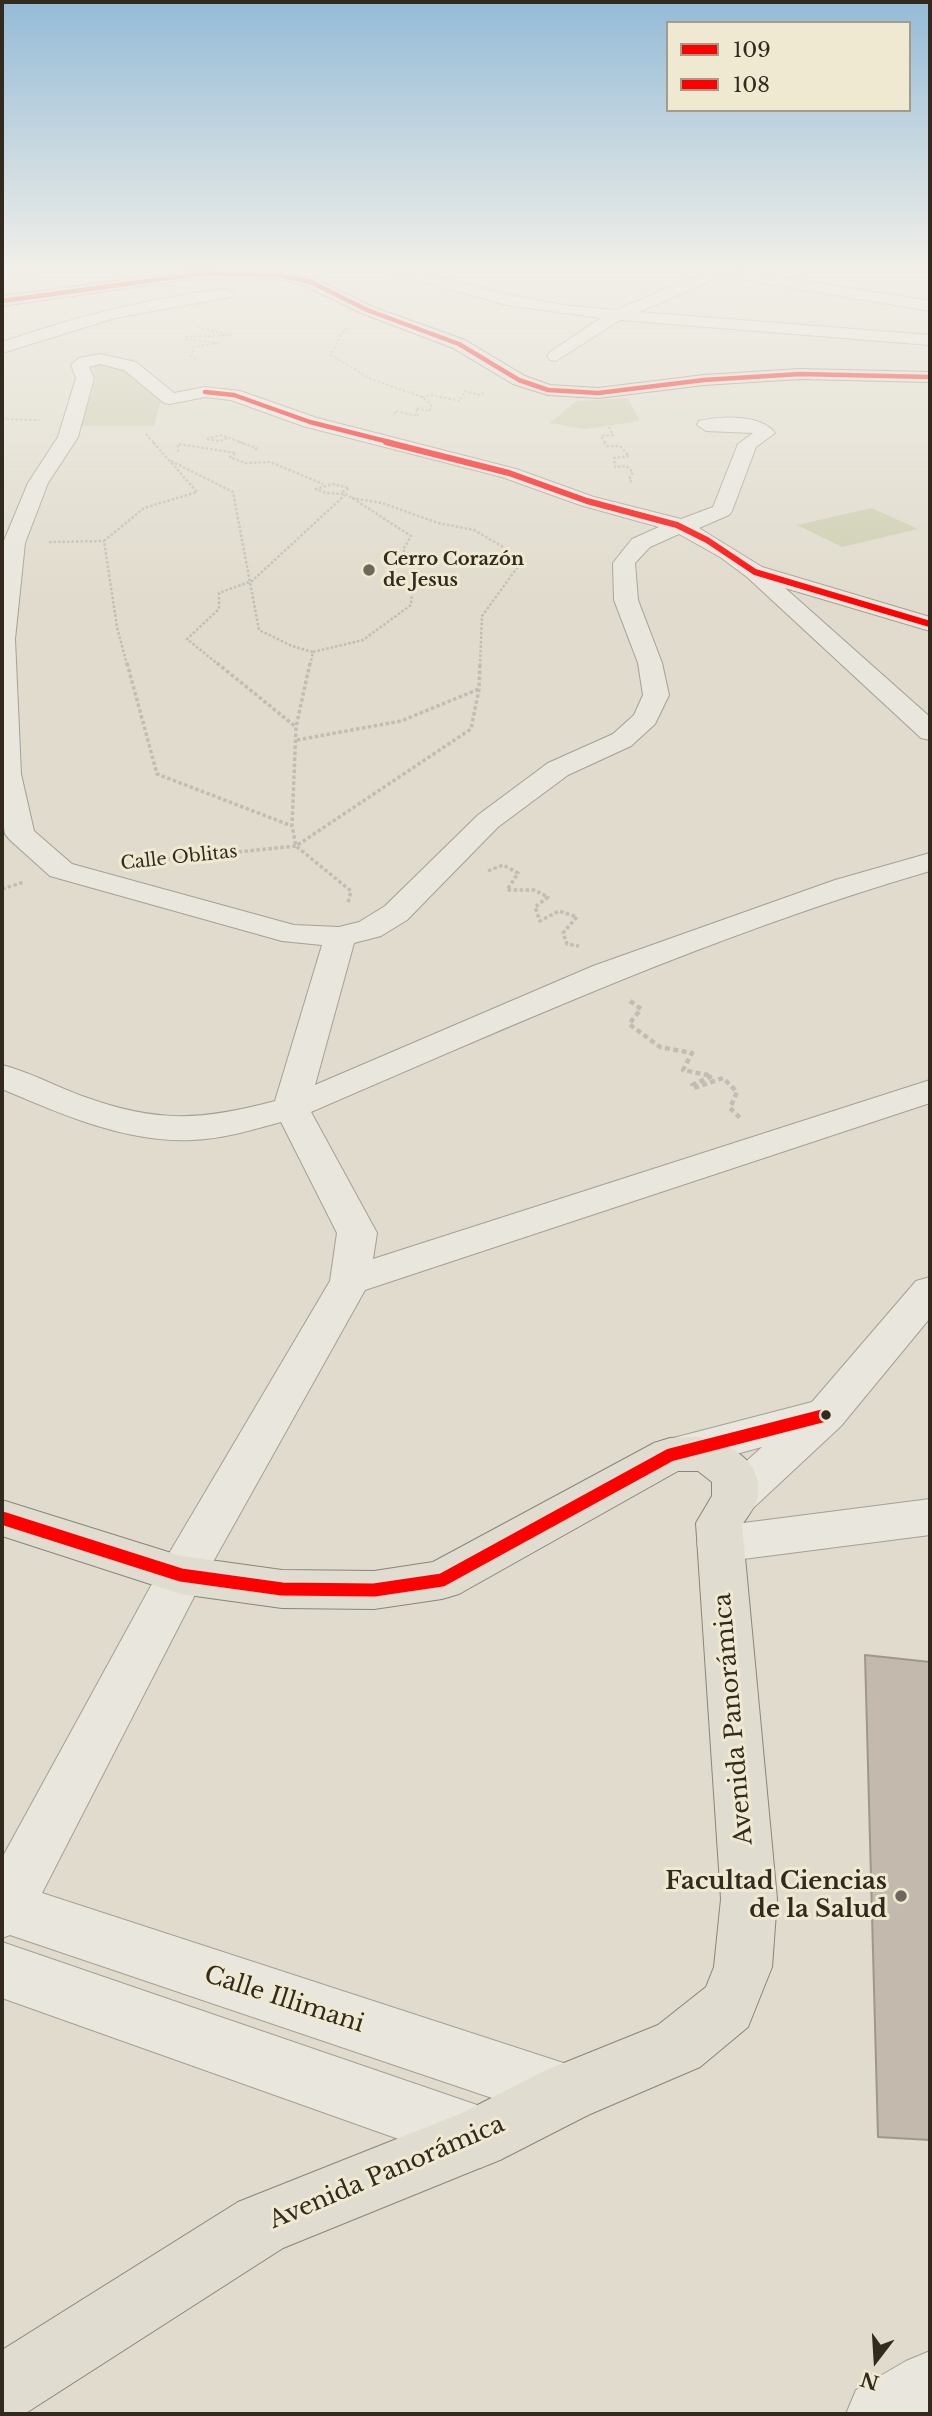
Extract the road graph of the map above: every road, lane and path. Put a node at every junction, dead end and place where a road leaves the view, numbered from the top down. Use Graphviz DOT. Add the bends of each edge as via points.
graph roads {
  1 [pos="83,384"];
  2 [pos="153,384"];
  3 [pos="384,384"];
  4 [pos="530,384"];
  5 [pos="673,384"];
  6 [pos="431,404"];
  7 [pos="706,425"];
  8 [pos="608,427"];
  9 [pos="146,434"];
  10 [pos="227,438"];
  11 [pos="178,452"];
  12 [pos="256,452"];
  13 [pos="168,459"];
  14 [pos="626,466"];
  15 [pos="323,484"];
  16 [pos="344,493"];
  17 [pos="352,498"];
  18 [pos="682,527"];
  19 [pos="104,541"];
  20 [pos="13,543"];
  21 [pos="755,572"];
  22 [pos="252,581"];
  23 [pos="930,624"];
  24 [pos="313,652"];
  25 [pos="479,689"];
  26 [pos="902,703"];
  27 [pos="930,707"];
  28 [pos="296,727"];
  29 [pos="930,732"];
  30 [pos="297,740"];
  31 [pos="292,826"];
  32 [pos="472,837"];
  33 [pos="296,846"];
  34 [pos="144,862"];
  35 [pos="930,862"];
  36 [pos="340,937"];
  37 [pos="605,973"];
  38 [pos="2,1076"];
  39 [pos="930,1091"];
  40 [pos="291,1108"];
  41 [pos="742,1119"];
  42 [pos="350,1281"];
  43 [pos="930,1291"];
  44 [pos="826,1415"];
  45 [pos="670,1455"];
  46 [pos="930,1517"];
  47 [pos="2,1518"];
  48 [pos="728,1521"];
  49 [pos="181,1575"];
  50 [pos="3,1908"];
  51 [pos="2,1970"];
  52 [pos="566,2093"];
  53 [pos="480,2137"];
  54 [pos="930,2385"];
  55 [pos="2,2389"];
  56 [pos="880,2414"];
  1 -- 20 [label="street" via="68,437 38,484"];
  2 -- 18 [label="street" via="170,399 205,392 234,395 310,422 509,473"];
  3 -- 6 [label="path"];
  4 -- 5 [label="main road" via="548,390 598,393"];
  7 -- 18 [label="street" via="766,433 748,444 722,511"];
  8 -- 14 [label="path" via="613,435 601,436 607,446 620,446 629,456 614,458 615,467"];
  9 -- 13 [label="path"];
  10 -- 10 [label="path" via="211,435 206,439 220,441"];
  10 -- 12 [label="path" via="256,447"];
  11 -- 15 [label="path" via="178,444 236,453 230,457 245,463 270,462"];
  13 -- 19 [label="path" via="197,492 145,508"];
  13 -- 22 [label="path" via="233,492"];
  15 -- 16 [label="path" via="349,488"];
  15 -- 16 [label="path" via="316,489"];
  16 -- 17 [label="path"];
  16 -- 22 [label="path"];
  17 -- 24 [label="path" via="411,536 403,550 419,565 411,605 363,640"];
  17 -- 25 [label="path" via="382,502 438,523 474,530 505,548 517,568 482,617"];
  18 -- 21 [label="street"];
  18 -- 32 [label="street" via="642,542 624,563 626,600 650,663 656,695 646,718 622,740 558,769"];
  19 -- 20 [label="path"];
  19 -- 31 [label="path" via="117,627 157,774"];
  20 -- 36 [label="street" via="4,652 7,774 20,834 61,870 293,933"];
  21 -- 23 [label="street"];
  21 -- 26 [label="street"];
  22 -- 24 [label="path" via="259,630"];
  22 -- 28 [label="path" via="219,593 219,610 187,639"];
  24 -- 28 [label="path"];
  25 -- 30 [label="path" via="401,721"];
  25 -- 33 [label="path" via="471,729"];
  26 -- 27 [label="street"];
  26 -- 29 [label="street"];
  28 -- 30 [label="path"];
  30 -- 31 [label="path"];
  31 -- 33 [label="path"];
  32 -- 36 [label="street" via="396,913 370,929"];
  32 -- 37 [label="path" via="469,846 486,872 503,864 518,873 507,890 534,890 548,897 535,907 540,921 559,911 577,917 563,933 567,944 617,957 599,969"];
  33 -- 34 [label="path, Calle Oblitas"];
  33 -- 36 [label="path" via="351,891"];
  35 -- 37 [label="street" via="846,886"];
  36 -- 40 [label="street"];
  37 -- 40 [label="street"];
  37 -- 41 [label="path" via="612,986 641,1009 629,1024 660,1047 692,1053 684,1070 712,1076 692,1085 694,1088 723,1078 737,1092 730,1108"];
  38 -- 40 [label="street" via="83,1110 126,1122 182,1129"];
  39 -- 42 [label="street"];
  40 -- 42 [label="street" via="357,1233"];
  42 -- 49 [label="street"];
  43 -- 44 [label="street"];
  44 -- 45 [label="street"];
  44 -- 48 [label="street"];
  45 -- 48 [label="main road, Avenida Panorámica" via="697,1453 719,1460 735,1477"];
  45 -- 49 [label="main road, Avenida Panorámica" via="442,1580 374,1590 282,1589"];
  46 -- 48 [label="street"];
  47 -- 49 [label="main road, Avenida Panorámica"];
  48 -- 52 [label="main road, Avenida Panorámica" via="749,1899 743,1967 727,2007 679,2046"];
  49 -- 50 [label="street"];
  50 -- 52 [label="street, Calle Illimani"];
  51 -- 53 [label="street"];
  52 -- 53 [label="main road, Avenida Panorámica"];
  53 -- 55 [label="main road, Avenida Panorámica" via="261,2225"];
  54 -- 56 [label="street"];
}
